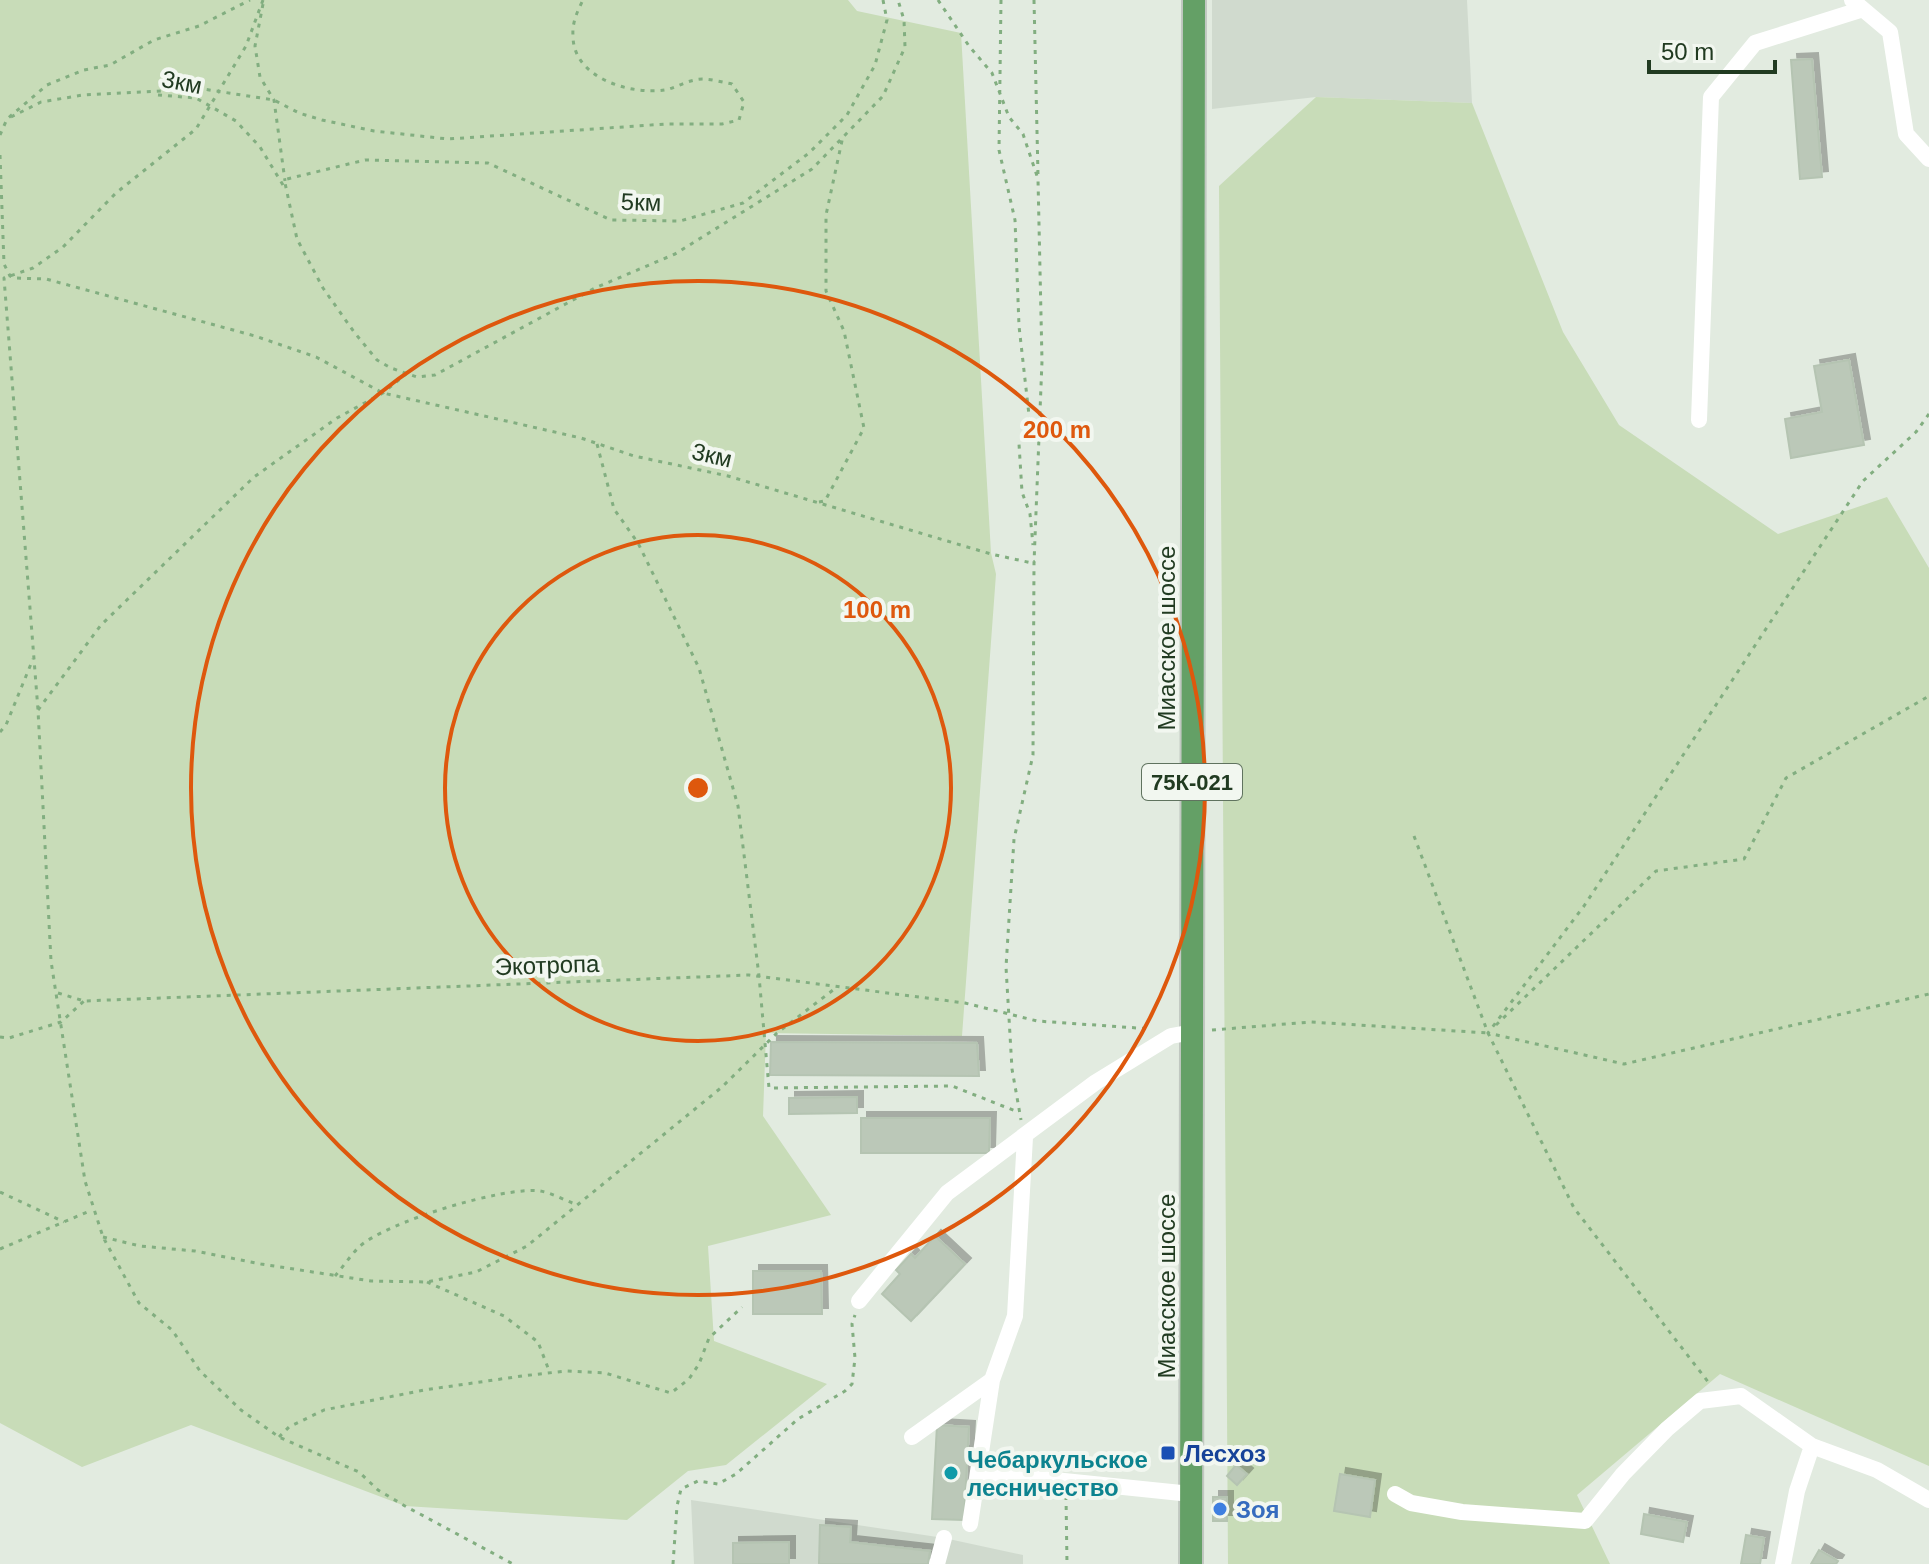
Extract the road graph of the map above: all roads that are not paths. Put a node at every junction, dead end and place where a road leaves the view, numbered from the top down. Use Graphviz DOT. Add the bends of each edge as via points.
graph roads {
  1 [pos="1194,0"];
  2 [pos="1857,5"];
  3 [pos="1929,159"];
  4 [pos="1699,420"];
  5 [pos="1182,1034"];
  6 [pos="1025,1137"];
  7 [pos="859,1301"];
  8 [pos="992,1380"];
  9 [pos="912,1437"];
  10 [pos="1812,1446"];
  11 [pos="978,1472"];
  12 [pos="1191,1494"];
  13 [pos="1395,1494"];
  14 [pos="1929,1500"];
  15 [pos="970,1524"];
  16 [pos="944,1538"];
  17 [pos="937,1564"];
  18 [pos="1191,1564"];
  19 [pos="1783,1564"];
  1 -- 5 [label="main road, Миасское шоссе / 75К-021"];
  2 -- 3 [label="street" via="1890,32 1906,134"];
  2 -- 4 [label="street" via="1755,43 1711,97"];
  5 -- 6 [label="street" via="1096,1082"];
  5 -- 12 [label="main road, Миасское шоссе / 75К-021"];
  6 -- 7 [label="street" via="947,1193"];
  6 -- 8 [label="street" via="1015,1316"];
  8 -- 9 [label="street"];
  8 -- 11 [label="street"];
  10 -- 13 [label="street" via="1741,1396 1700,1401 1623,1474 1585,1521 1462,1512 1411,1503"];
  10 -- 14 [label="street" via="1877,1470"];
  10 -- 19 [label="street"];
  11 -- 12 [label="street"];
  11 -- 15 [label="street"];
  12 -- 18 [label="main road, Миасское шоссе / 75К-021"];
  16 -- 17 [label="street"];
}
